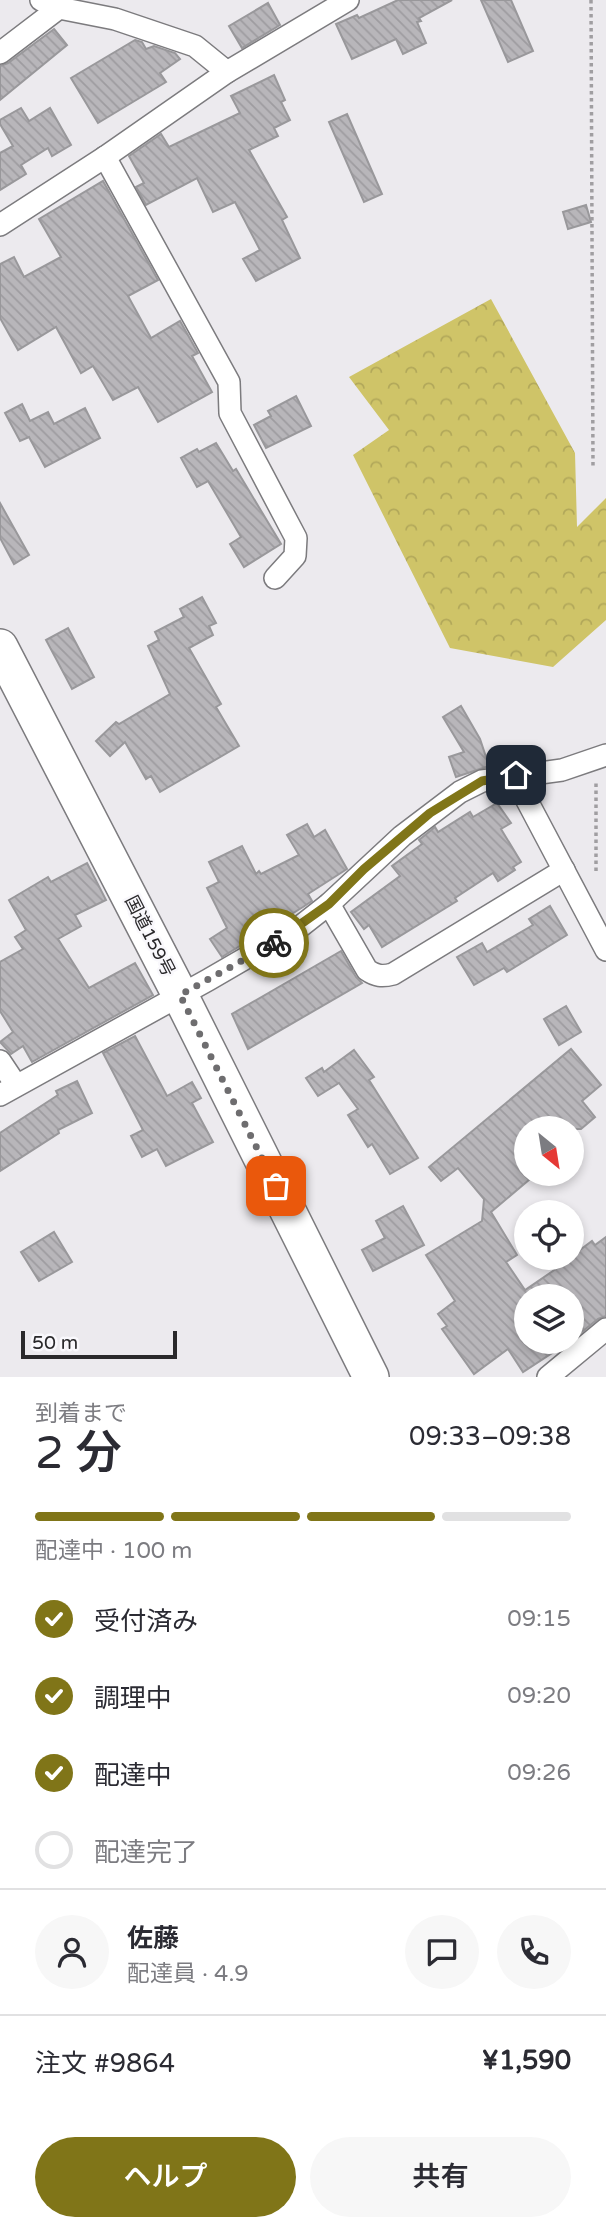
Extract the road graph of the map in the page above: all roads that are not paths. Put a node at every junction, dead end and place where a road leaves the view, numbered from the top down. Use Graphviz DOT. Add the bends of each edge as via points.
graph roads {
  1 [pos="348,0"];
  2 [pos="50,4"];
  3 [pos="0,53"];
  4 [pos="227,72"];
  5 [pos="105,157"];
  6 [pos="0,225"];
  7 [pos="275,578"];
  8 [pos="0,647"];
  9 [pos="601,756"];
  10 [pos="516,775"];
  11 [pos="564,870"];
  12 [pos="329,904"];
  13 [pos="606,950"];
  14 [pos="180,995"];
  15 [pos="0,1060"];
  16 [pos="8,1090"];
  17 [pos="606,1329"];
  18 [pos="371,1377"];
  19 [pos="548,1377"];
  1 -- 4 [label="street"];
  2 -- 3 [label="street"];
  2 -- 4 [label="street" via="115,19 195,46"];
  4 -- 5 [label="street"];
  5 -- 6 [label="street"];
  5 -- 7 [label="street" via="229,382 230,413 296,538 295,556"];
  8 -- 14 [label="highway, 国道159号"];
  9 -- 10 [label="street" via="562,770"];
  10 -- 11 [label="street"];
  10 -- 12 [label="street" via="482,781 430,813"];
  11 -- 12 [label="street" via="384,976 366,970"];
  11 -- 13 [label="street"];
  12 -- 14 [label="street" via="271,945"];
  14 -- 16 [label="street"];
  14 -- 18 [label="highway, 国道159号"];
  15 -- 16 [label="street"];
  17 -- 19 [label="street"];
}
